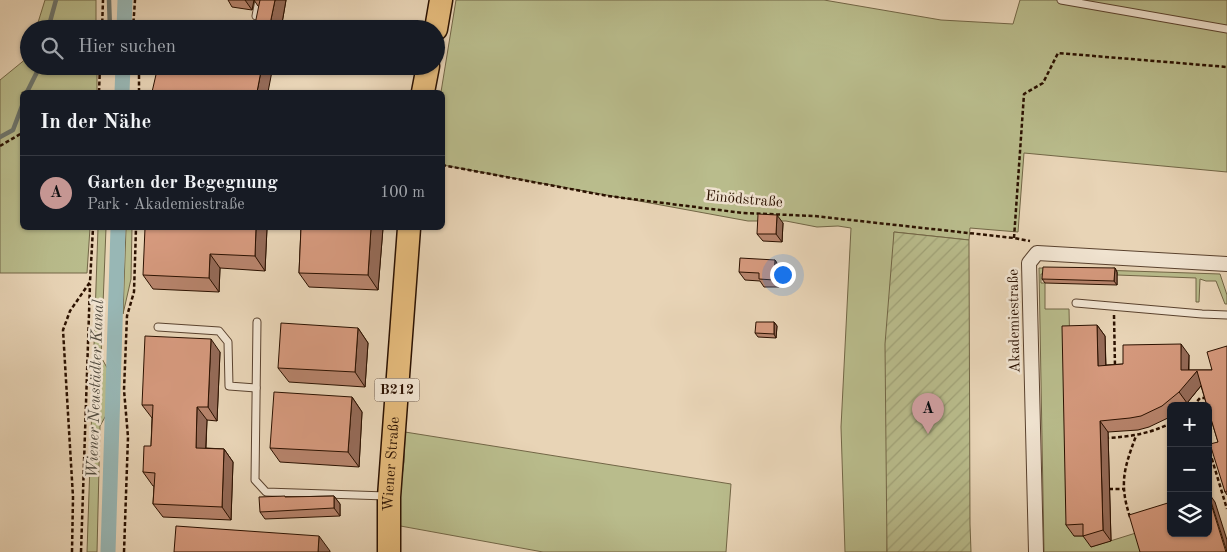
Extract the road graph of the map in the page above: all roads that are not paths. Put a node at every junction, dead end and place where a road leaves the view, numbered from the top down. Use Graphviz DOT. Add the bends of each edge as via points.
graph roads {
  1 [pos="259,0"];
  2 [pos="441,0"];
  3 [pos="1061,0"];
  4 [pos="256,16"];
  5 [pos="438,20"];
  6 [pos="1227,29"];
  7 [pos="426,75"];
  8 [pos="423,90"];
  9 [pos="409,230"];
  10 [pos="1227,264"];
  11 [pos="1076,303"];
  12 [pos="1227,314"];
  13 [pos="257,322"];
  14 [pos="158,327"];
  15 [pos="256,388"];
  16 [pos="389,496"];
  17 [pos="389,552"];
  18 [pos="1036,552"];
  1 -- 4 [label="lane"];
  2 -- 5 [label="main road"];
  3 -- 6 [label="lane"];
  7 -- 8 [label="main road"];
  9 -- 16 [label="main road, Wiener Straße / B212"];
  10 -- 18 [label="street, Akademiestraße" via="1036,253 1029,262"];
  11 -- 12 [label="lane"];
  13 -- 15 [label="lane"];
  14 -- 15 [label="lane" via="219,331 228,342 229,386"];
  15 -- 16 [label="lane" via="255,480 266,492"];
  16 -- 17 [label="main road, Wiener Straße / B212"];
}
